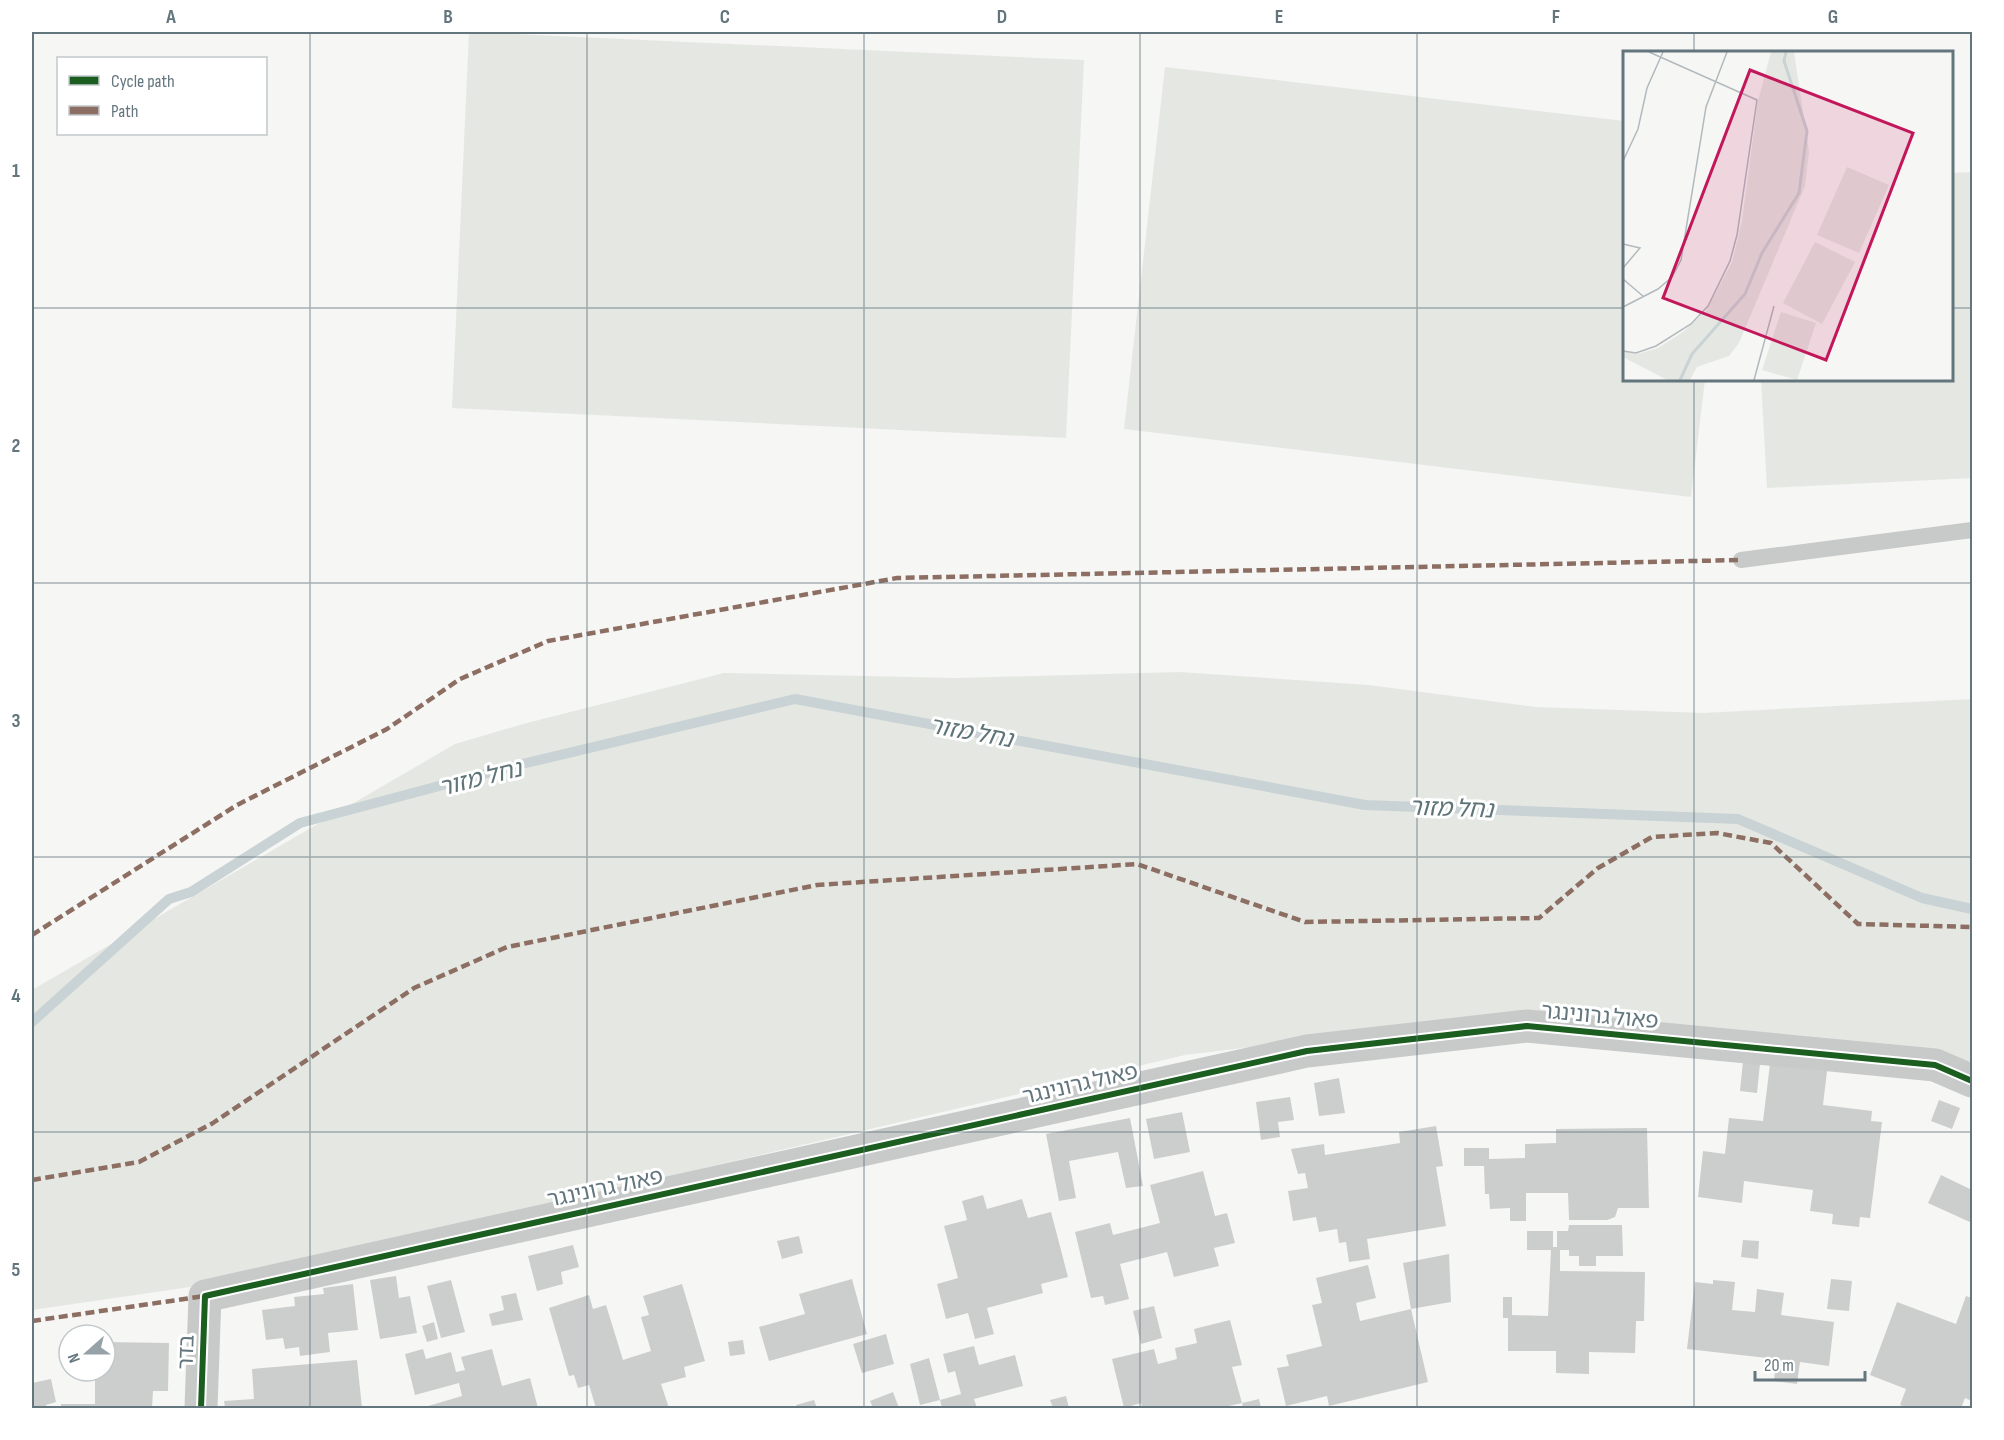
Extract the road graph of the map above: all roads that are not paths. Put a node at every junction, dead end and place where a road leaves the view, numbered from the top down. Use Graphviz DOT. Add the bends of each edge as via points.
graph roads {
  1 [pos="1972,530"];
  2 [pos="1741,560"];
  3 [pos="1972,1081"];
  4 [pos="205,1296"];
  5 [pos="201,1408"];
  1 -- 2 [label="lane"];
  3 -- 4 [label="street, פאול גרונינגר" via="1935,1065 1527,1026 1306,1051"];
  4 -- 5 [label="street, בדר"];
}
